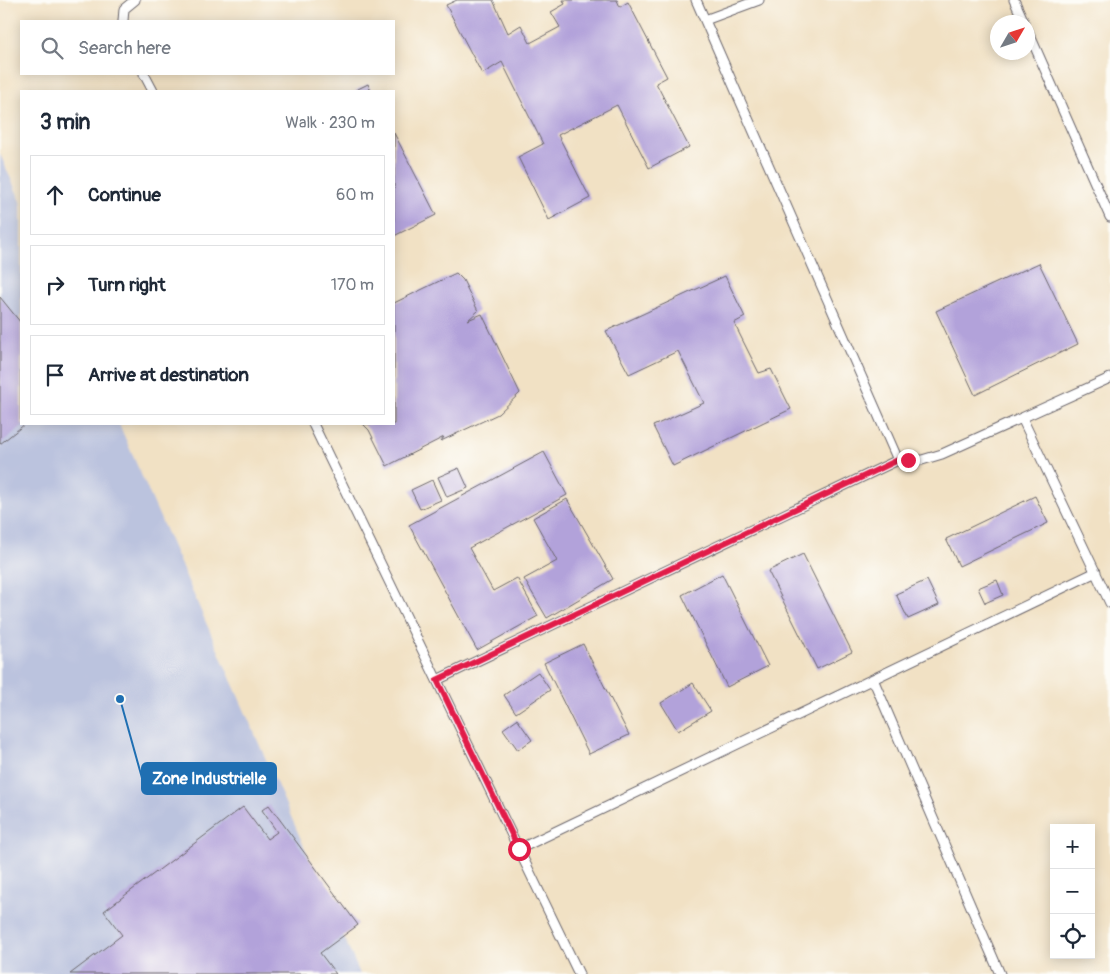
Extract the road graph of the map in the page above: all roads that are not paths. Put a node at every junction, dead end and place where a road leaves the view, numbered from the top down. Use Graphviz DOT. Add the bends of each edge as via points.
graph roads {
  1 [pos="135,0"];
  2 [pos="696,0"];
  3 [pos="759,0"];
  4 [pos="1014,0"];
  5 [pos="1021,15"];
  6 [pos="123,20"];
  7 [pos="704,20"];
  8 [pos="1035,47"];
  9 [pos="145,75"];
  10 [pos="152,90"];
  11 [pos="1110,217"];
  12 [pos="1110,378"];
  13 [pos="1022,418"];
  14 [pos="313,425"];
  15 [pos="898,460"];
  16 [pos="1096,572"];
  17 [pos="1110,603"];
  18 [pos="873,679"];
  19 [pos="437,680"];
  20 [pos="519,849"];
  21 [pos="580,974"];
  22 [pos="1000,974"];
  1 -- 6 [label="lane" via="124,9"];
  2 -- 7 [label="lane"];
  3 -- 7 [label="lane"];
  4 -- 5 [label="lane"];
  7 -- 15 [label="lane"];
  8 -- 11 [label="lane"];
  9 -- 10 [label="lane"];
  12 -- 13 [label="lane"];
  13 -- 15 [label="lane" via="942,454 922,460"];
  13 -- 16 [label="lane"];
  14 -- 19 [label="lane"];
  15 -- 19 [label="lane"];
  16 -- 17 [label="lane"];
  16 -- 18 [label="lane"];
  18 -- 20 [label="lane"];
  18 -- 22 [label="lane"];
  19 -- 20 [label="lane"];
  20 -- 21 [label="lane"];
}
